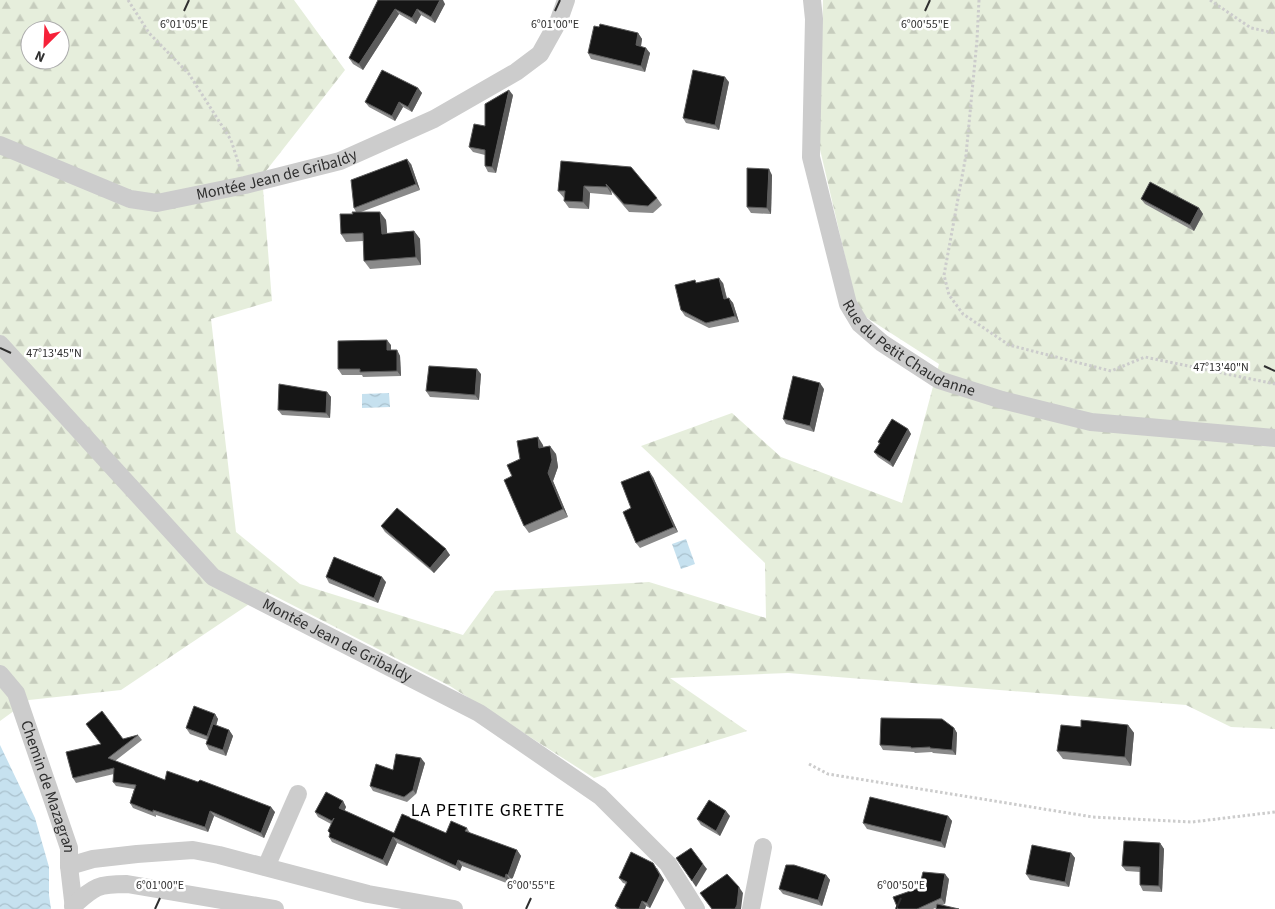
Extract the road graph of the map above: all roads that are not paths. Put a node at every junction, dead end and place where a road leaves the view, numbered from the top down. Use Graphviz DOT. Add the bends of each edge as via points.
graph roads {
  1 [pos="566,0"];
  2 [pos="812,0"];
  3 [pos="0,145"];
  4 [pos="0,344"];
  5 [pos="1275,438"];
  6 [pos="0,674"];
  7 [pos="298,794"];
  8 [pos="763,847"];
  9 [pos="69,866"];
  10 [pos="266,867"];
  11 [pos="74,907"];
  12 [pos="275,909"];
  13 [pos="454,909"];
  14 [pos="696,909"];
  15 [pos="750,909"];
  1 -- 3 [label="street, Montée Jean de Gribaldy" via="540,54 516,72 434,119 340,162 157,203 130,199"];
  2 -- 5 [label="street, Rue du Petit Chaudanne" via="811,157 848,304 860,324 882,343 939,380 1002,400 1091,422"];
  4 -- 14 [label="street, Montée Jean de Gribaldy" via="213,577 479,713 592,790 668,864"];
  6 -- 9 [label="street, Chemin de Mazagran" via="16,693 69,848"];
  7 -- 10 [label="street"];
  8 -- 15 [label="street"];
  9 -- 10 [label="street" via="93,859 193,850"];
  9 -- 11 [label="street, Chemin de Mazagran"];
  10 -- 13 [label="street" via="368,894"];
  11 -- 12 [label="street" via="91,890 107,884 127,884"];
}
